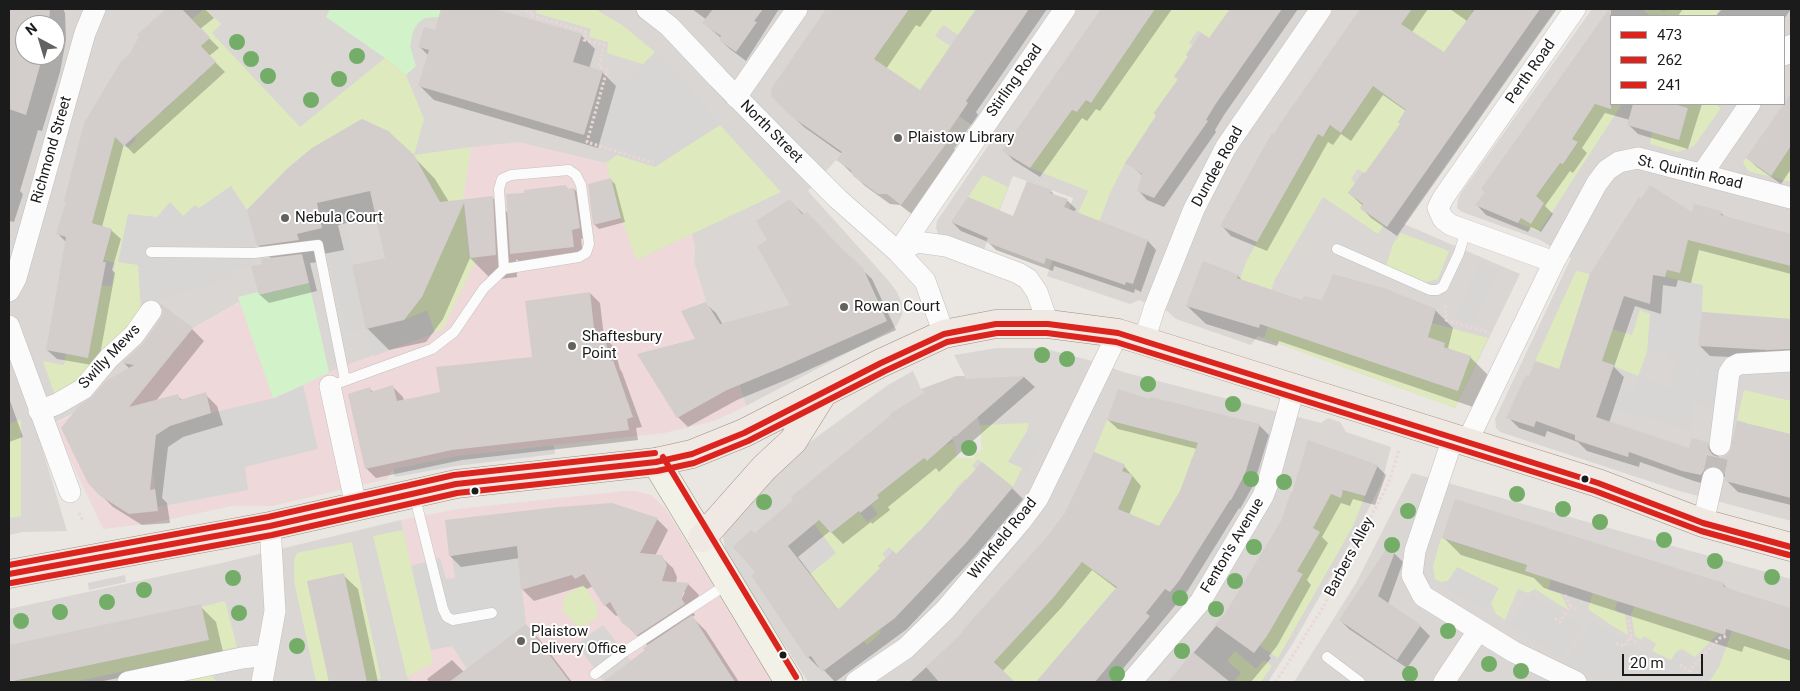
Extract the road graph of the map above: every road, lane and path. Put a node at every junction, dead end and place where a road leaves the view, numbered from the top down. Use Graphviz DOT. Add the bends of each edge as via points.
graph roads {
  1 [pos="95,9"];
  2 [pos="522,9"];
  3 [pos="647,9"];
  4 [pos="797,9"];
  5 [pos="1065,9"];
  6 [pos="1321,9"];
  7 [pos="1575,9"];
  8 [pos="736,97"];
  9 [pos="1749,105"];
  10 [pos="653,163"];
  11 [pos="1702,174"];
  12 [pos="1791,198"];
  13 [pos="1466,230"];
  14 [pos="1337,249"];
  15 [pos="151,252"];
  16 [pos="898,252"];
  17 [pos="1554,262"];
  18 [pos="504,268"];
  19 [pos="1443,287"];
  20 [pos="9,291"];
  21 [pos="151,311"];
  22 [pos="1048,324"];
  23 [pos="9,326"];
  24 [pos="944,334"];
  25 [pos="1118,334"];
  26 [pos="1144,341"];
  27 [pos="1516,342"];
  28 [pos="1791,361"];
  29 [pos="338,383"];
  30 [pos="1294,388"];
  31 [pos="823,393"];
  32 [pos="39,411"];
  33 [pos="1407,423"];
  34 [pos="1460,440"];
  35 [pos="1720,445"];
  36 [pos="656,462"];
  37 [pos="1713,478"];
  38 [pos="70,492"];
  39 [pos="414,493"];
  40 [pos="356,506"];
  41 [pos="1703,523"];
  42 [pos="270,526"];
  43 [pos="702,538"];
  44 [pos="1791,547"];
  45 [pos="9,574"];
  46 [pos="729,582"];
  47 [pos="1565,595"];
  48 [pos="1570,606"];
  49 [pos="1578,610"];
  50 [pos="492,613"];
  51 [pos="1628,616"];
  52 [pos="1555,618"];
  53 [pos="1478,631"];
  54 [pos="1727,636"];
  55 [pos="1630,638"];
  56 [pos="1637,643"];
  57 [pos="1616,644"];
  58 [pos="267,655"];
  59 [pos="1327,657"];
  60 [pos="1680,665"];
  61 [pos="595,674"];
  62 [pos="128,682"];
  63 [pos="262,682"];
  64 [pos="789,682"];
  65 [pos="856,682"];
  66 [pos="1131,682"];
  67 [pos="1276,682"];
  68 [pos="1360,682"];
  69 [pos="1444,682"];
  70 [pos="1576,682"];
  1 -- 20 [label="street, Richmond Street" via="85,33 16,278"];
  2 -- 10 [label="path" via="531,12 530,15 586,32 584,40 604,45 599,67 607,70 587,142"];
  3 -- 8 [label="street, North Street" via="669,26"];
  4 -- 8 [label="street"];
  5 -- 16 [label="street, Stirling Road"];
  6 -- 26 [label="street, Dundee Road" via="1226,147 1194,209"];
  7 -- 13 [label="street, Perth Road" via="1438,208 1443,219"];
  8 -- 16 [label="street, North Street" via="838,199"];
  9 -- 11 [label="street"];
  11 -- 12 [label="street, St. Quintin Road"];
  11 -- 17 [label="street, St. Quintin Road" via="1638,158 1619,162 1606,170"];
  13 -- 17 [label="street, Perth Road"];
  13 -- 19 [label="lane"];
  14 -- 19 [label="lane" via="1430,290"];
  15 -- 29 [label="lane" via="254,253 318,244"];
  16 -- 22 [label="street" via="917,242 946,246 1018,273 1028,279 1037,292"];
  16 -- 24 [label="street, North Street" via="925,281"];
  17 -- 27 [label="street"];
  18 -- 18 [label="lane" via="499,189 502,179 511,175 569,170 576,175 581,185 589,244 586,253 578,258"];
  18 -- 29 [label="lane" via="484,288 454,332 432,349"];
  19 -- 27 [label="path" via="1446,320"];
  21 -- 32 [label="street, Swilly Mews" via="134,335 109,358 84,389"];
  22 -- 24 [label="main road" via="996,324"];
  22 -- 25 [label="main road"];
  23 -- 32 [label="street"];
  24 -- 31 [label="main road"];
  25 -- 26 [label="main road"];
  25 -- 65 [label="street, Winkfield Road" via="1038,498 1021,521 945,610 906,648"];
  26 -- 30 [label="main road"];
  27 -- 34 [label="street"];
  28 -- 35 [label="street" via="1733,367 1729,373"];
  29 -- 40 [label="street"];
  30 -- 33 [label="main road"];
  30 -- 66 [label="street, Fenton's Avenue" via="1263,496 1200,602"];
  31 -- 36 [label="main road" via="724,442"];
  31 -- 43 [label="main road" via="793,441 764,468"];
  32 -- 38 [label="street"];
  33 -- 34 [label="main road"];
  33 -- 67 [label="path, Barbers Alley" via="1390,482 1324,606"];
  34 -- 41 [label="main road" via="1598,483"];
  34 -- 53 [label="street" via="1415,551 1412,575 1423,596"];
  36 -- 39 [label="main road" via="476,481"];
  36 -- 43 [label="main road"];
  37 -- 41 [label="street"];
  39 -- 40 [label="main road"];
  39 -- 50 [label="lane" via="447,617 454,620"];
  40 -- 42 [label="main road"];
  41 -- 44 [label="main road"];
  42 -- 45 [label="main road"];
  42 -- 58 [label="street" via="275,611"];
  43 -- 46 [label="main road"];
  46 -- 61 [label="lane"];
  46 -- 64 [label="main road"];
  47 -- 48 [label="path"];
  48 -- 49 [label="path"];
  48 -- 52 [label="path" via="1560,622"];
  51 -- 55 [label="path"];
  53 -- 69 [label="street"];
  53 -- 70 [label="street"];
  54 -- 60 [label="path" via="1720,638 1690,671"];
  55 -- 56 [label="path"];
  55 -- 57 [label="path" via="1625,646"];
  58 -- 62 [label="street"];
  58 -- 63 [label="street"];
  59 -- 68 [label="lane"];
}
